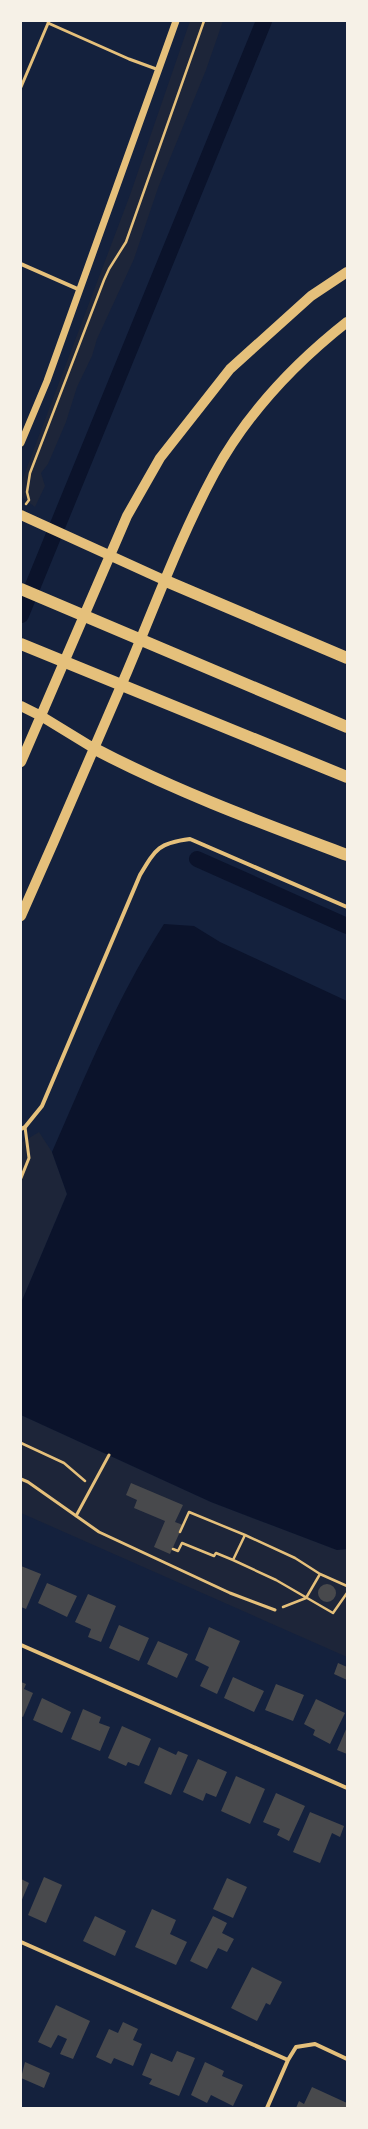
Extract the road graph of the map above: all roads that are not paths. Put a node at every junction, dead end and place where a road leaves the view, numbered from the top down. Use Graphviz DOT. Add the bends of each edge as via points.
graph roads {
  1 [pos="176,21"];
  2 [pos="48,22"];
  3 [pos="159,70"];
  4 [pos="21,86"];
  5 [pos="21,264"];
  6 [pos="347,272"];
  7 [pos="80,290"];
  8 [pos="347,322"];
  9 [pos="21,443"];
  10 [pos="25,517"];
  11 [pos="110,554"];
  12 [pos="166,581"];
  13 [pos="21,589"];
  14 [pos="21,644"];
  15 [pos="347,658"];
  16 [pos="21,706"];
  17 [pos="41,716"];
  18 [pos="347,727"];
  19 [pos="95,749"];
  20 [pos="21,762"];
  21 [pos="347,777"];
  22 [pos="347,855"];
  23 [pos="347,907"];
  24 [pos="21,916"];
  25 [pos="23,1128"];
  26 [pos="21,1178"];
  27 [pos="109,1456"];
  28 [pos="21,1479"];
  29 [pos="76,1516"];
  30 [pos="275,1610"];
  31 [pos="21,1646"];
  32 [pos="347,1788"];
  33 [pos="21,1942"];
  34 [pos="347,2059"];
  35 [pos="288,2060"];
  36 [pos="267,2108"];
  1 -- 3 [label="street"];
  2 -- 3 [label="lane" via="129,60"];
  2 -- 4 [label="lane"];
  3 -- 7 [label="street"];
  5 -- 7 [label="street"];
  6 -- 11 [label="main road" via="310,296 230,369 160,458 130,509"];
  7 -- 9 [label="street"];
  8 -- 12 [label="main road" via="322,342 274,389 241,432 215,472 184,535"];
  10 -- 11 [label="main road"];
  11 -- 12 [label="main road"];
  11 -- 17 [label="main road"];
  12 -- 15 [label="highway"];
  12 -- 19 [label="main road"];
  13 -- 18 [label="highway"];
  14 -- 21 [label="highway"];
  16 -- 17 [label="main road"];
  17 -- 19 [label="main road"];
  17 -- 20 [label="main road"];
  19 -- 22 [label="highway" via="119,762 238,813"];
  19 -- 24 [label="main road"];
  23 -- 25 [label="street" via="190,838 169,842 153,853 140,874 42,1106"];
  25 -- 26 [label="lane" via="29,1158"];
  27 -- 29 [label="lane"];
  28 -- 29 [label="lane"];
  29 -- 30 [label="lane" via="98,1532 230,1593"];
  31 -- 32 [label="street"];
  33 -- 35 [label="street"];
  34 -- 35 [label="street" via="315,2044 296,2047"];
  35 -- 36 [label="street"];
}
